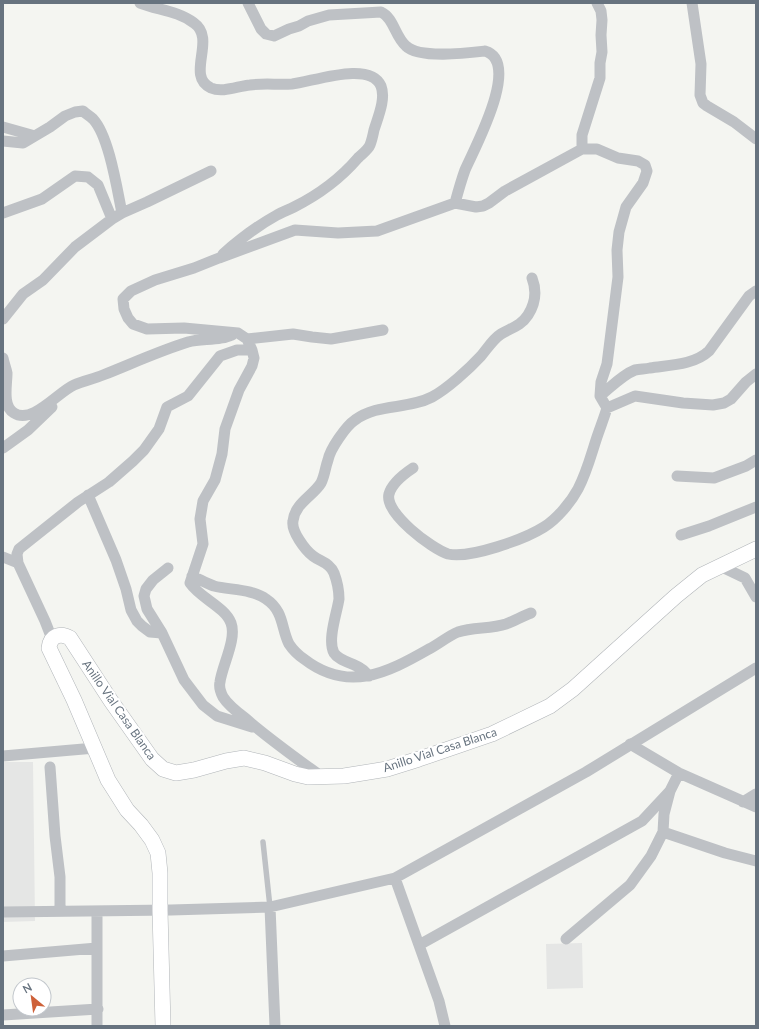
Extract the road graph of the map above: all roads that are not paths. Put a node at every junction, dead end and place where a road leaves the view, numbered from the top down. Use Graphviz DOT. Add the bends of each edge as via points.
graph roads {
  1 [pos="140,3"];
  2 [pos="248,3"];
  3 [pos="597,3"];
  4 [pos="692,3"];
  5 [pos="3,127"];
  6 [pos="35,136"];
  7 [pos="756,139"];
  8 [pos="3,141"];
  9 [pos="582,149"];
  10 [pos="211,171"];
  11 [pos="455,203"];
  12 [pos="3,213"];
  13 [pos="122,213"];
  14 [pos="112,219"];
  15 [pos="219,258"];
  16 [pos="532,278"];
  17 [pos="756,291"];
  18 [pos="3,319"];
  19 [pos="384,330"];
  20 [pos="243,336"];
  21 [pos="252,350"];
  22 [pos="3,358"];
  23 [pos="756,374"];
  24 [pos="60,395"];
  25 [pos="600,396"];
  26 [pos="607,408"];
  27 [pos="3,448"];
  28 [pos="756,460"];
  29 [pos="413,468"];
  30 [pos="677,476"];
  31 [pos="88,495"];
  32 [pos="756,507"];
  33 [pos="681,535"];
  34 [pos="756,549"];
  35 [pos="3,557"];
  36 [pos="18,563"];
  37 [pos="720,566"];
  38 [pos="168,568"];
  39 [pos="192,576"];
  40 [pos="756,597"];
  41 [pos="531,613"];
  42 [pos="162,633"];
  43 [pos="52,640"];
  44 [pos="756,668"];
  45 [pos="369,676"];
  46 [pos="259,730"];
  47 [pos="630,744"];
  48 [pos="95,748"];
  49 [pos="3,756"];
  50 [pos="50,767"];
  51 [pos="679,773"];
  52 [pos="322,777"];
  53 [pos="670,791"];
  54 [pos="756,794"];
  55 [pos="743,802"];
  56 [pos="756,807"];
  57 [pos="663,832"];
  58 [pos="263,842"];
  59 [pos="756,861"];
  60 [pos="394,878"];
  61 [pos="270,907"];
  62 [pos="160,910"];
  63 [pos="60,911"];
  64 [pos="97,911"];
  65 [pos="3,912"];
  66 [pos="566,939"];
  67 [pos="419,945"];
  68 [pos="97,948"];
  69 [pos="3,956"];
  70 [pos="98,1009"];
  71 [pos="3,1015"];
  72 [pos="98,1026"];
  73 [pos="163,1026"];
  74 [pos="275,1026"];
  75 [pos="445,1026"];
  1 -- 15 [label="street" via="169,11 195,23 200,29 203,44 201,76 204,83 212,88 223,89 250,84 293,84 353,74 367,74 381,85 380,111 370,145 346,172 330,186 241,237"];
  2 -- 11 [label="street" via="261,29 266,34 274,36 308,20 329,15 380,12 386,14 406,46 418,53 492,53 497,59 500,72 496,89 484,131 465,171"];
  3 -- 9 [label="street" via="602,20 600,78 582,135"];
  4 -- 7 [label="street" via="701,64 700,95 703,103"];
  5 -- 6 [label="street"];
  6 -- 8 [label="street" via="23,143"];
  6 -- 13 [label="street" via="75,112 83,111 93,119 101,132 110,159"];
  9 -- 11 [label="street" via="505,191 483,206"];
  9 -- 25 [label="street" via="597,149 618,158 638,160 647,170 643,183 626,206 619,232 617,285 607,364 601,382"];
  10 -- 13 [label="street"];
  11 -- 15 [label="street" via="377,230 338,233 295,230"];
  12 -- 14 [label="street" via="42,199 75,176 88,177 98,185"];
  13 -- 14 [label="street"];
  14 -- 18 [label="street" via="75,247 44,280 23,294"];
  15 -- 20 [label="street" via="130,291 123,299 124,309 133,324 147,328 184,328"];
  16 -- 45 [label="street" via="534,298 523,321 500,334 473,365 431,397 404,406 372,410 353,421 330,453 321,483 297,509 293,527 299,540 313,556 331,567 337,582 338,600 333,650 342,659 362,668"];
  17 -- 25 [label="street" via="749,296 704,356 636,370 619,379"];
  19 -- 20 [label="street" via="331,339 293,334"];
  20 -- 21 [label="street"];
  20 -- 24 [label="street" via="189,341 161,350 74,385"];
  21 -- 31 [label="street" via="236,350 220,356 188,396 167,407 160,429 144,450 109,482"];
  21 -- 39 [label="street" via="252,366 239,390 225,429 215,480 203,502 200,519 203,544"];
  22 -- 24 [label="street" via="7,371 7,400 13,413 30,415"];
  23 -- 26 [label="street" via="724,403 683,404 635,396"];
  24 -- 27 [label="street" via="53,406 33,425"];
  25 -- 26 [label="street"];
  26 -- 29 [label="street" via="590,462 578,489 553,520 544,527 504,544 462,554 448,554 408,527 397,517 389,504 388,495 398,480"];
  28 -- 30 [label="street" via="714,478"];
  31 -- 36 [label="street" via="19,549"];
  31 -- 42 [label="street" via="116,560 131,610 137,621 150,632"];
  32 -- 33 [label="street"];
  34 -- 37 [label="main road, Anillo Vial Casa Blanca"];
  35 -- 36 [label="street"];
  36 -- 43 [label="street"];
  37 -- 40 [label="street" via="745,578"];
  37 -- 52 [label="main road, Anillo Vial Casa Blanca" via="702,575 676,596 573,689 550,706 492,734 387,769"];
  38 -- 42 [label="street" via="153,580 144,596 147,609"];
  39 -- 45 [label="street" via="212,585 266,598 279,613 289,643 298,654 320,669 352,678"];
  39 -- 46 [label="street" via="190,582 194,589 220,608 231,623 232,637 219,685 222,696"];
  41 -- 45 [label="street" via="506,624 458,632 411,659"];
  42 -- 46 [label="street" via="184,680 202,705 217,716"];
  43 -- 48 [label="main road" via="49,648 51,655"];
  43 -- 52 [label="main road, Anillo Vial Casa Blanca" via="60,635 70,638 111,702 152,759 163,769 176,773 244,758 295,774"];
  44 -- 47 [label="street"];
  46 -- 52 [label="street"];
  47 -- 51 [label="street"];
  47 -- 60 [label="street" via="586,772"];
  48 -- 49 [label="street"];
  48 -- 62 [label="main road" via="108,780 127,810 152,840 158,853"];
  50 -- 63 [label="street" via="60,877"];
  51 -- 53 [label="street"];
  51 -- 55 [label="street"];
  53 -- 57 [label="street" via="664,814"];
  53 -- 67 [label="street" via="642,821"];
  54 -- 55 [label="street"];
  55 -- 56 [label="street"];
  57 -- 59 [label="street"];
  57 -- 66 [label="street" via="651,856 630,885"];
  58 -- 61 [label="lane"];
  60 -- 61 [label="street"];
  60 -- 67 [label="street"];
  61 -- 62 [label="street"];
  61 -- 74 [label="street"];
  62 -- 64 [label="street"];
  62 -- 73 [label="main road"];
  63 -- 64 [label="street"];
  63 -- 65 [label="street"];
  64 -- 68 [label="street"];
  67 -- 75 [label="street"];
  68 -- 69 [label="street"];
  68 -- 70 [label="street"];
  70 -- 71 [label="street"];
  70 -- 72 [label="street"];
}
